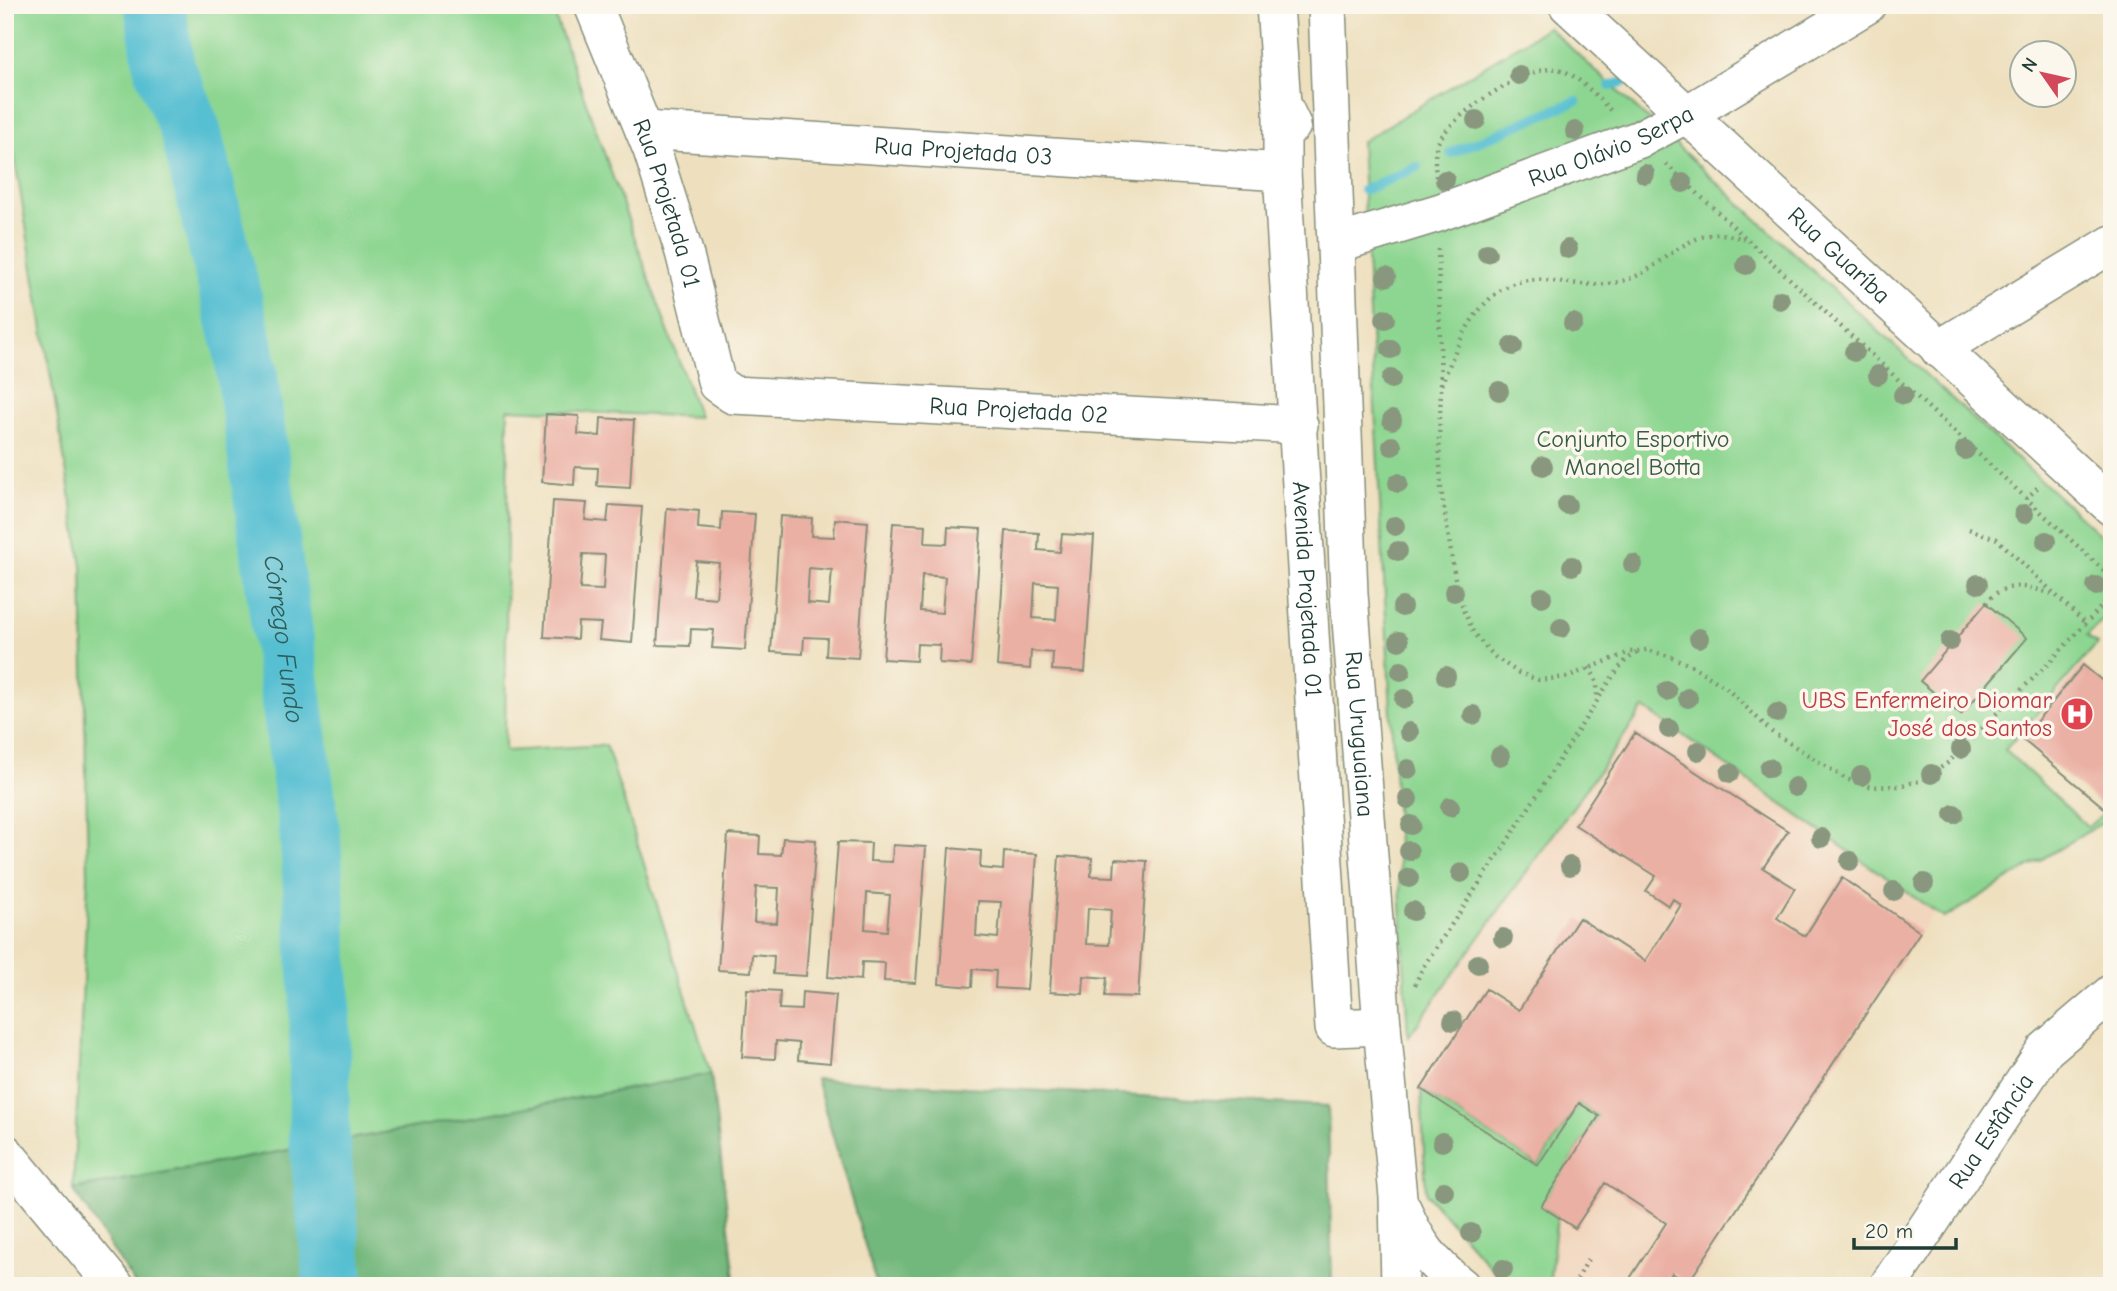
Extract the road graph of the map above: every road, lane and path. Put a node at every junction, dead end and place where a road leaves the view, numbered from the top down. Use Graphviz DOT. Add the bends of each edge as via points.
graph roads {
  1 [pos="593,5"];
  2 [pos="1275,5"];
  3 [pos="1327,5"];
  4 [pos="1568,5"];
  5 [pos="1867,5"];
  6 [pos="1282,104"];
  7 [pos="1687,114"];
  8 [pos="643,130"];
  9 [pos="1640,139"];
  10 [pos="1282,172"];
  11 [pos="1334,183"];
  12 [pos="1438,213"];
  13 [pos="1745,239"];
  14 [pos="1336,244"];
  15 [pos="2112,244"];
  16 [pos="1939,349"];
  17 [pos="1441,390"];
  18 [pos="739,395"];
  19 [pos="1298,425"];
  20 [pos="2112,507"];
  21 [pos="1969,529"];
  22 [pos="2112,578"];
  23 [pos="2055,595"];
  24 [pos="2112,595"];
  25 [pos="1986,603"];
  26 [pos="2086,624"];
  27 [pos="1639,651"];
  28 [pos="1588,668"];
  29 [pos="1595,704"];
  30 [pos="1414,986"];
  31 [pos="2112,993"];
  32 [pos="1382,1026"];
  33 [pos="5,1153"];
  34 [pos="1398,1197"];
  35 [pos="1589,1257"];
  36 [pos="115,1286"];
  37 [pos="1400,1286"];
  38 [pos="1423,1286"];
  39 [pos="1443,1286"];
  40 [pos="1461,1286"];
  41 [pos="1574,1286"];
  42 [pos="1888,1286"];
  1 -- 8 [label="street, Rua Projetada 01"];
  2 -- 6 [label="street"];
  3 -- 11 [label="street, Rua Uruguaiana"];
  4 -- 7 [label="street, Rua Guaríba"];
  5 -- 7 [label="street, Rua Olávio Serpa"];
  6 -- 10 [label="street, Avenida Projetada 01"];
  6 -- 11 [label="street" via="1314,162"];
  7 -- 9 [label="street, Rua Olávio Serpa"];
  7 -- 16 [label="street, Rua Guaríba"];
  8 -- 10 [label="street, Rua Projetada 03"];
  8 -- 18 [label="street, Rua Projetada 01" via="684,252 718,384"];
  9 -- 12 [label="street, Rua Olávio Serpa"];
  9 -- 12 [label="path" via="1566,71 1533,71 1482,99 1441,138 1435,167"];
  9 -- 13 [label="path"];
  10 -- 19 [label="street, Avenida Projetada 01"];
  11 -- 14 [label="street, Rua Uruguaiana"];
  12 -- 14 [label="street, Rua Olávio Serpa"];
  12 -- 17 [label="path"];
  13 -- 17 [label="path" via="1719,234 1692,241 1640,275 1615,283 1514,282 1491,296 1473,319"];
  13 -- 22 [label="path"];
  14 -- 32 [label="street, Rua Uruguaiana" via="1349,594"];
  15 -- 16 [label="street"];
  16 -- 20 [label="street, Rua Guaríba"];
  17 -- 28 [label="path" via="1441,489 1446,528 1464,611 1474,634 1495,657 1539,680 1567,677"];
  18 -- 19 [label="street, Rua Projetada 02"];
  19 -- 32 [label="street, Avenida Projetada 01" via="1334,1028"];
  21 -- 23 [label="path" via="1997,539"];
  23 -- 25 [label="path" via="2021,586 2005,588"];
  23 -- 26 [label="path"];
  24 -- 26 [label="path"];
  26 -- 27 [label="path" via="1949,762 1923,780 1898,786 1871,787 1846,779 1772,732 1725,687 1694,667"];
  27 -- 28 [label="path"];
  27 -- 29 [label="path" via="1623,663"];
  28 -- 29 [label="path" via="1597,683"];
  29 -- 30 [label="path"];
  31 -- 42 [label="street, Rua Estância" via="2045,1050"];
  32 -- 34 [label="street, Rua Uruguaiana"];
  33 -- 36 [label="street"];
  34 -- 37 [label="street, Rua Uruguaiana"];
  34 -- 40 [label="street" via="1425,1253"];
  35 -- 41 [label="path"];
  38 -- 39 [label="street"];
}
